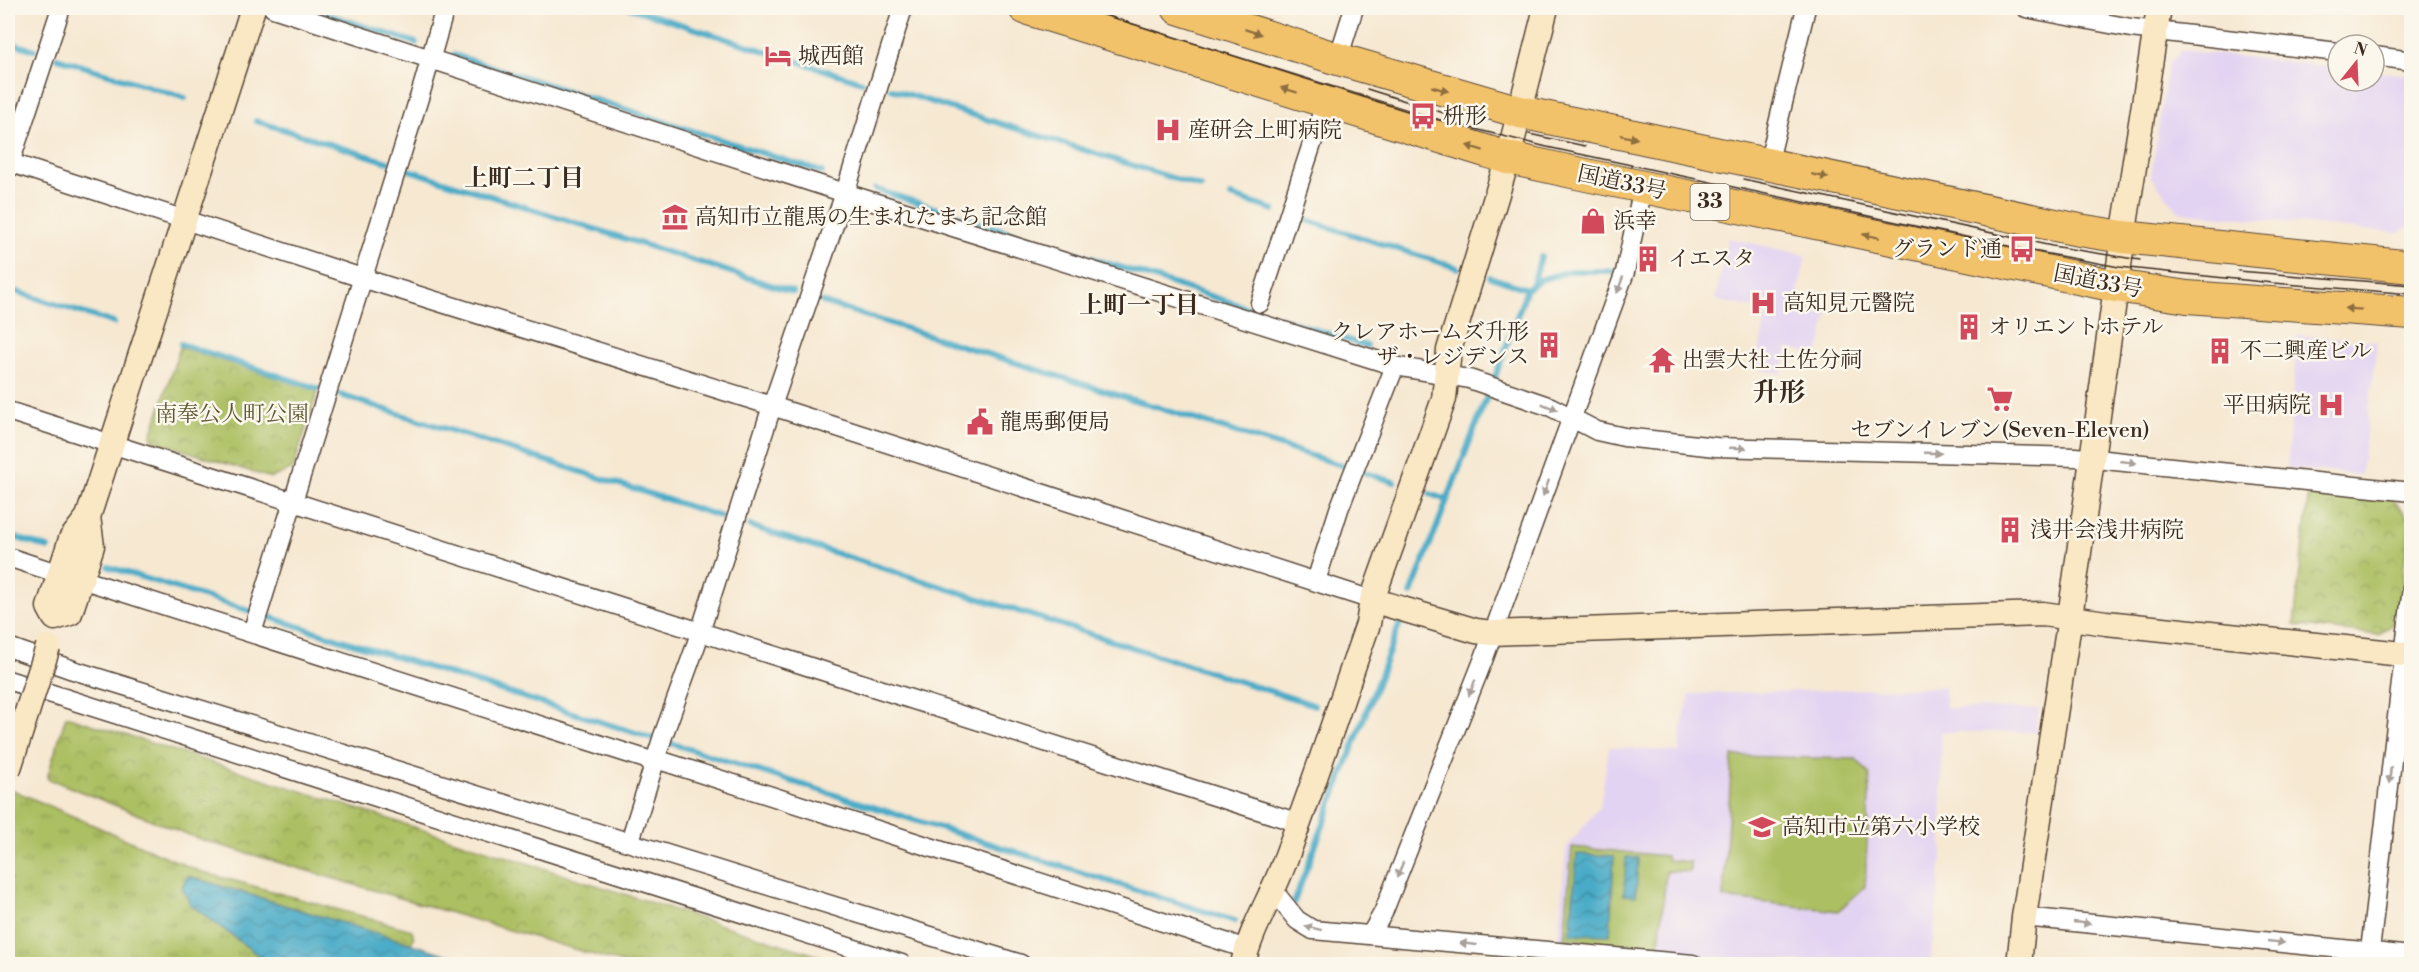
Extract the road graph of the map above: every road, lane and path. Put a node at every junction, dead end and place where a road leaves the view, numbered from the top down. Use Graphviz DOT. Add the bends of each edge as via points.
graph roads {
  1 [pos="62,8"];
  2 [pos="253,8"];
  3 [pos="273,8"];
  4 [pos="445,8"];
  5 [pos="903,8"];
  6 [pos="1025,8"];
  7 [pos="1178,8"];
  8 [pos="1353,8"];
  9 [pos="1546,8"];
  10 [pos="1806,8"];
  11 [pos="2026,8"];
  12 [pos="2157,19"];
  13 [pos="2326,50"];
  14 [pos="2386,58"];
  15 [pos="430,59"];
  16 [pos="1338,59"];
  17 [pos="2412,61"];
  18 [pos="1326,101"];
  19 [pos="1520,112"];
  20 [pos="1508,158"];
  21 [pos="8,164"];
  22 [pos="1768,165"];
  23 [pos="1643,188"];
  24 [pos="845,193"];
  25 [pos="185,218"];
  26 [pos="2123,237"];
  27 [pos="2412,267"];
  28 [pos="362,278"];
  29 [pos="2116,286"];
  30 [pos="1260,303"];
  31 [pos="2412,313"];
  32 [pos="1395,366"];
  33 [pos="1447,375"];
  34 [pos="772,406"];
  35 [pos="8,411"];
  36 [pos="1573,418"];
  37 [pos="111,446"];
  38 [pos="2091,459"];
  39 [pos="2412,492"];
  40 [pos="294,503"];
  41 [pos="8,557"];
  42 [pos="70,576"];
  43 [pos="1316,581"];
  44 [pos="2412,587"];
  45 [pos="1372,600"];
  46 [pos="2070,617"];
  47 [pos="701,631"];
  48 [pos="252,633"];
  49 [pos="1492,633"];
  50 [pos="8,647"];
  51 [pos="2407,655"];
  52 [pos="8,680"];
  53 [pos="656,760"];
  54 [pos="8,771"];
  55 [pos="1299,823"];
  56 [pos="630,842"];
  57 [pos="1272,889"];
  58 [pos="2024,917"];
  59 [pos="1371,934"];
  60 [pos="2370,951"];
  61 [pos="2412,956"];
  62 [pos="1245,957"];
  63 [pos="902,964"];
  64 [pos="1021,964"];
  65 [pos="1693,964"];
  66 [pos="2019,964"];
  1 -- 21 [label="street"];
  2 -- 25 [label="street"];
  3 -- 15 [label="street"];
  4 -- 15 [label="street"];
  5 -- 24 [label="street"];
  18 -- 6 [label="highway, 国道33号 / 33, one-way"];
  7 -- 16 [label="highway, 国道33号 / 33, one-way"];
  8 -- 16 [label="street"];
  9 -- 19 [label="street"];
  10 -- 22 [label="street"];
  11 -- 12 [label="street"];
  12 -- 13 [label="street"];
  12 -- 26 [label="street"];
  14 -- 17 [label="street"];
  15 -- 24 [label="street"];
  15 -- 28 [label="street"];
  16 -- 19 [label="highway, 国道33号 / 33, one-way"];
  20 -- 18 [label="highway, 国道33号 / 33, one-way"];
  18 -- 30 [label="street"];
  19 -- 20 [label="street"];
  19 -- 22 [label="highway, 国道33号 / 33, one-way"];
  20 -- 23 [label="highway, 国道33号 / 33"];
  20 -- 33 [label="street" via="1449,350"];
  21 -- 25 [label="street"];
  22 -- 26 [label="highway, 国道33号 / 33, one-way"];
  29 -- 23 [label="highway, 国道33号 / 33, one-way"];
  23 -- 36 [label="street, one-way" via="1625,272"];
  24 -- 32 [label="street"];
  24 -- 34 [label="street"];
  25 -- 28 [label="street"];
  25 -- 37 [label="street"];
  26 -- 27 [label="highway, 国道33号 / 33"];
  26 -- 29 [label="street"];
  28 -- 34 [label="street"];
  28 -- 40 [label="street"];
  31 -- 29 [label="highway, 国道33号 / 33, one-way" via="2187,297"];
  29 -- 38 [label="street"];
  32 -- 33 [label="street"];
  32 -- 43 [label="street" via="1339,509"];
  33 -- 36 [label="street, one-way" via="1469,379"];
  33 -- 45 [label="street" via="1444,399"];
  34 -- 43 [label="street"];
  34 -- 47 [label="street"];
  35 -- 37 [label="street"];
  36 -- 38 [label="street, one-way" via="1597,431 1716,447"];
  36 -- 49 [label="street, one-way"];
  37 -- 40 [label="street"];
  37 -- 42 [label="street" via="88,517 92,546"];
  38 -- 39 [label="street, one-way"];
  38 -- 46 [label="street"];
  40 -- 47 [label="street"];
  40 -- 48 [label="street"];
  41 -- 42 [label="street"];
  42 -- 48 [label="street"];
  42 -- 54 [label="street, bridge" via="70,613 55,618"];
  43 -- 45 [label="street"];
  44 -- 51 [label="street"];
  45 -- 49 [label="street" via="1476,632"];
  45 -- 55 [label="street" via="1368,624"];
  46 -- 49 [label="street" via="2031,615"];
  46 -- 51 [label="street"];
  46 -- 58 [label="street"];
  47 -- 53 [label="street"];
  47 -- 55 [label="street"];
  48 -- 53 [label="street"];
  49 -- 59 [label="street, one-way" via="1383,913"];
  50 -- 56 [label="street"];
  51 -- 60 [label="street, one-way"];
  52 -- 63 [label="street"];
  53 -- 56 [label="street"];
  53 -- 62 [label="street"];
  55 -- 57 [label="street"];
  56 -- 64 [label="street"];
  59 -- 57 [label="street, one-way" via="1305,927"];
  57 -- 62 [label="street"];
  58 -- 60 [label="street, one-way"];
  58 -- 66 [label="street"];
  65 -- 59 [label="street, one-way"];
  60 -- 61 [label="street"];
}
